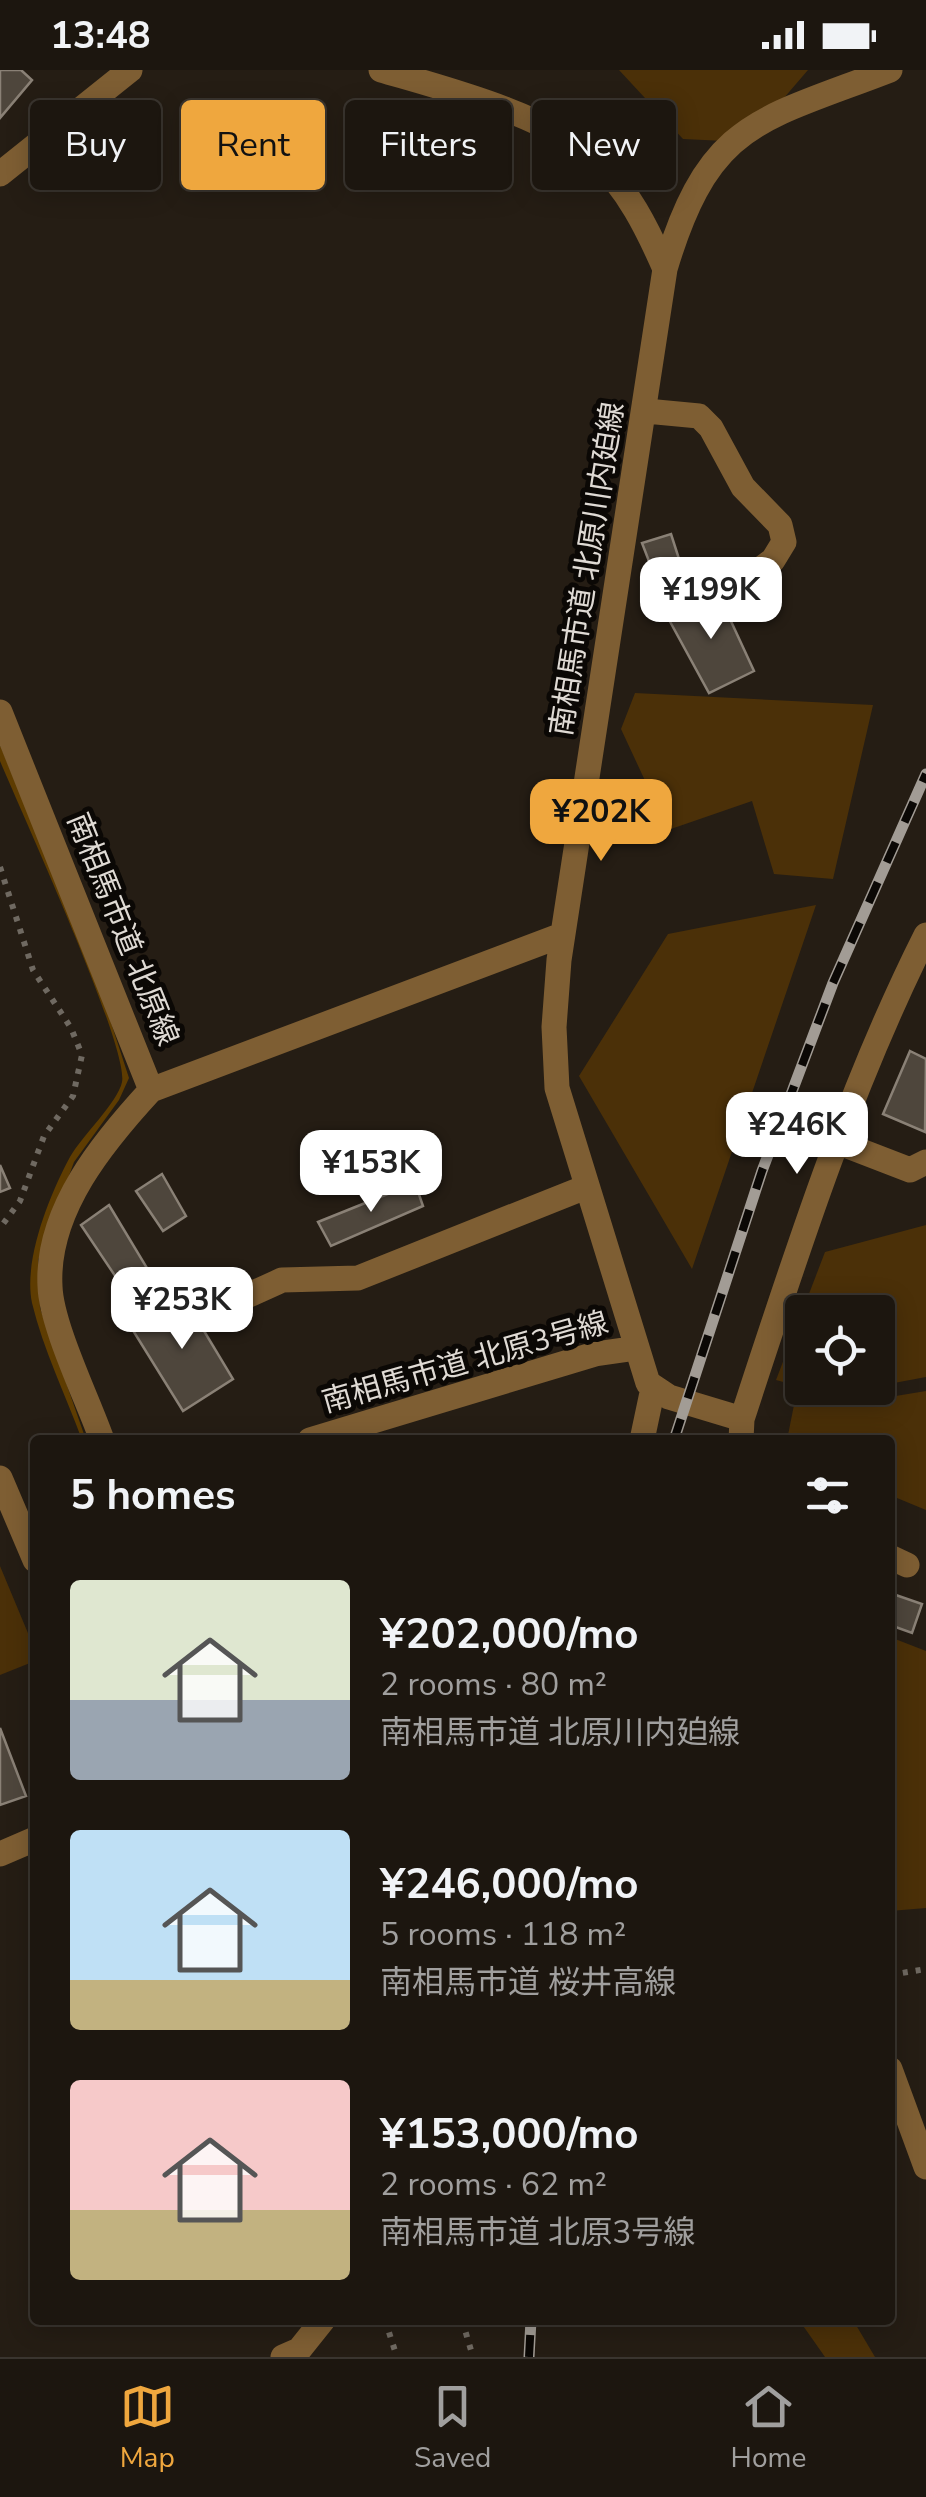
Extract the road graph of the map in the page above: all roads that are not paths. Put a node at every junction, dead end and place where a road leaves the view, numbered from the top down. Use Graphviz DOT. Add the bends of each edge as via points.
graph roads {
  1 [pos="130,70"];
  2 [pos="382,70"];
  3 [pos="890,70"];
  4 [pos="0,174"];
  5 [pos="665,269"];
  6 [pos="646,411"];
  7 [pos="746,580"];
  8 [pos="0,712"];
  9 [pos="562,935"];
  10 [pos="926,935"];
  11 [pos="151,1090"];
  12 [pos="840,1144"];
  13 [pos="926,1162"];
  14 [pos="586,1187"];
  15 [pos="227,1305"];
  16 [pos="637,1348"];
  17 [pos="653,1388"];
  18 [pos="741,1430"];
  19 [pos="100,1435"];
  20 [pos="327,1435"];
  21 [pos="643,1435"];
  22 [pos="0,1478"];
  23 [pos="30,1548"];
  24 [pos="30,1841"];
  25 [pos="0,1854"];
  26 [pos="895,2082"];
  27 [pos="926,2166"];
  28 [pos="319,2325"];
  29 [pos="283,2357"];
  1 -- 4 [label="street"];
  2 -- 5 [label="street" via="489,106 581,148 624,193"];
  3 -- 5 [label="street, 南相馬市道 北原川内廹線" via="801,102 721,150 683,211"];
  5 -- 6 [label="street, 南相馬市道 北原川内廹線"];
  6 -- 7 [label="street" via="699,416 744,486 780,525 784,542"];
  6 -- 9 [label="street, 南相馬市道 北原川内廹線"];
  8 -- 11 [label="street, 南相馬市道 北原線"];
  9 -- 11 [label="street"];
  9 -- 14 [label="street, 南相馬市道 北原川内廹線" via="557,1088"];
  10 -- 12 [label="street"];
  11 -- 19 [label="street, 南相馬市道 北原線" via="110,1135 72,1196 50,1285"];
  12 -- 13 [label="street" via="910,1170"];
  12 -- 18 [label="street"];
  14 -- 15 [label="street" via="358,1278 282,1280"];
  14 -- 16 [label="street, 南相馬市道 北原川内廹線"];
  16 -- 17 [label="street, 南相馬市道 北原川内廹線"];
  16 -- 20 [label="street, 南相馬市道 北原3号線" via="595,1354"];
  17 -- 18 [label="street"];
  17 -- 21 [label="street"];
  22 -- 23 [label="street"];
  24 -- 25 [label="street"];
  26 -- 27 [label="street"];
  28 -- 29 [label="street" via="299,2350"];
}
